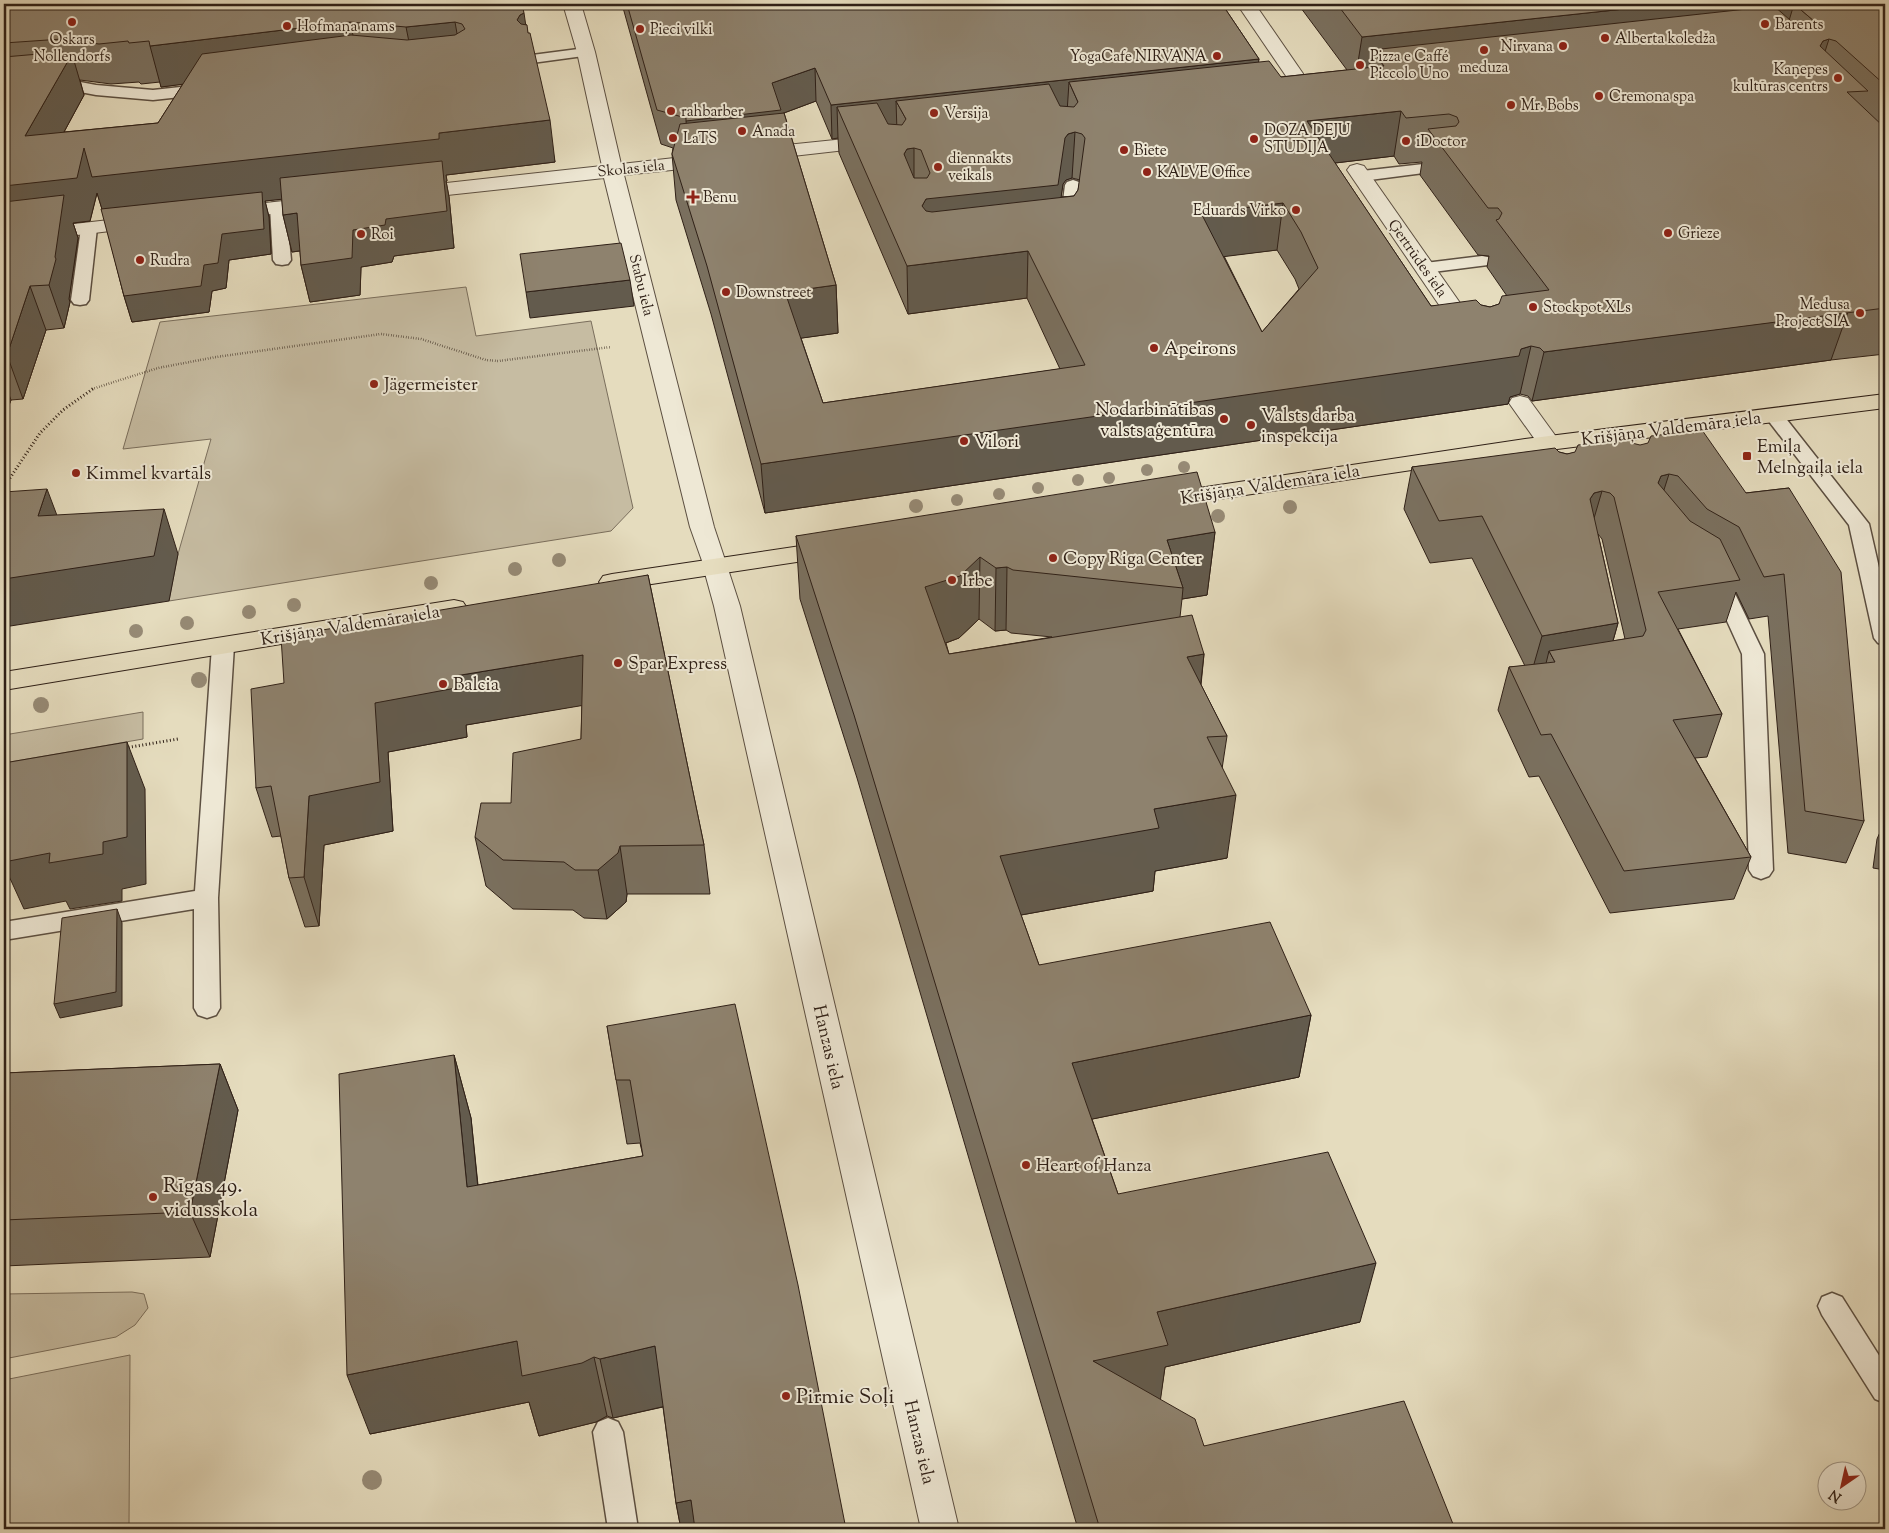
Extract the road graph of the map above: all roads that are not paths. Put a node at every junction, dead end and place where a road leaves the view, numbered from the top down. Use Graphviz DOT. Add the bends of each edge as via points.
graph roads {
  1 [pos="572,4"];
  2 [pos="1246,4"];
  3 [pos="586,52"];
  4 [pos="532,59"];
  5 [pos="220,88"];
  6 [pos="4,92"];
  7 [pos="1328,92"];
  8 [pos="1308,94"];
  9 [pos="1288,96"];
  10 [pos="889,142"];
  11 [pos="1441,168"];
  12 [pos="614,171"];
  13 [pos="1359,173"];
  14 [pos="1074,184"];
  15 [pos="394,195"];
  16 [pos="336,201"];
  17 [pos="278,208"];
  18 [pos="212,215"];
  19 [pos="165,220"];
  20 [pos="89,228"];
  21 [pos="4,238"];
  22 [pos="1058,238"];
  23 [pos="282,260"];
  24 [pos="1482,261"];
  25 [pos="1426,268"];
  26 [pos="80,300"];
  27 [pos="1479,346"];
  28 [pos="1885,401"];
  29 [pos="1520,403"];
  30 [pos="1773,415"];
  31 [pos="1598,437"];
  32 [pos="1549,443"];
  33 [pos="1525,446"];
  34 [pos="1612,457"];
  35 [pos="1539,465"];
  36 [pos="1145,503"];
  37 [pos="854,546"];
  38 [pos="714,566"];
  39 [pos="1700,566"];
  40 [pos="585,586"];
  41 [pos="477,604"];
  42 [pos="1885,638"];
  43 [pos="223,646"];
  44 [pos="4,681"];
  45 [pos="1760,870"];
  46 [pos="206,898"];
  47 [pos="4,931"];
  48 [pos="207,1008"];
  49 [pos="1832,1306"];
  50 [pos="1885,1390"];
  51 [pos="608,1432"];
  52 [pos="623,1529"];
  53 [pos="940,1529"];
  1 -- 3 [label="street, Stabu iela"];
  2 -- 8 [label="street"];
  3 -- 4 [label="lane"];
  3 -- 12 [label="street, Stabu iela"];
  5 -- 6 [label="lane" via="154,95 75,86"];
  7 -- 8 [label="street"];
  8 -- 9 [label="street"];
  10 -- 12 [label="street, Skolas iela"];
  11 -- 13 [label="lane"];
  12 -- 15 [label="street, Skolas iela"];
  12 -- 38 [label="street, Stabu iela"];
  13 -- 25 [label="street, Ģertrūdes iela"];
  14 -- 22 [label="lane" via="1066,237"];
  16 -- 17 [label="street"];
  17 -- 18 [label="street"];
  17 -- 23 [label="lane"];
  19 -- 20 [label="street"];
  20 -- 21 [label="street"];
  20 -- 26 [label="lane"];
  24 -- 25 [label="lane"];
  25 -- 27 [label="street, Ģertrūdes iela"];
  28 -- 30 [label="main road, Krišjāņa Valdemāra iela"];
  29 -- 32 [label="street"];
  30 -- 31 [label="main road, Krišjāņa Valdemāra iela"];
  30 -- 42 [label="lane" via="1859,524"];
  31 -- 32 [label="main road, Krišjāņa Valdemāra iela"];
  31 -- 34 [label="lane"];
  32 -- 33 [label="main road, Krišjāņa Valdemāra iela"];
  33 -- 35 [label="lane"];
  33 -- 36 [label="main road, Krišjāņa Valdemāra iela"];
  37 -- 38 [label="main road"];
  38 -- 40 [label="main road"];
  38 -- 53 [label="street, Hanzas iela" via="727,606"];
  39 -- 45 [label="lane" via="1716,575 1754,654"];
  41 -- 43 [label="main road, Krišjāņa Valdemāra iela"];
  43 -- 44 [label="main road, Krišjāņa Valdemāra iela"];
  43 -- 46 [label="lane"];
  46 -- 47 [label="lane"];
  46 -- 48 [label="lane"];
  49 -- 50 [label="lane"];
  51 -- 52 [label="lane"];
}
